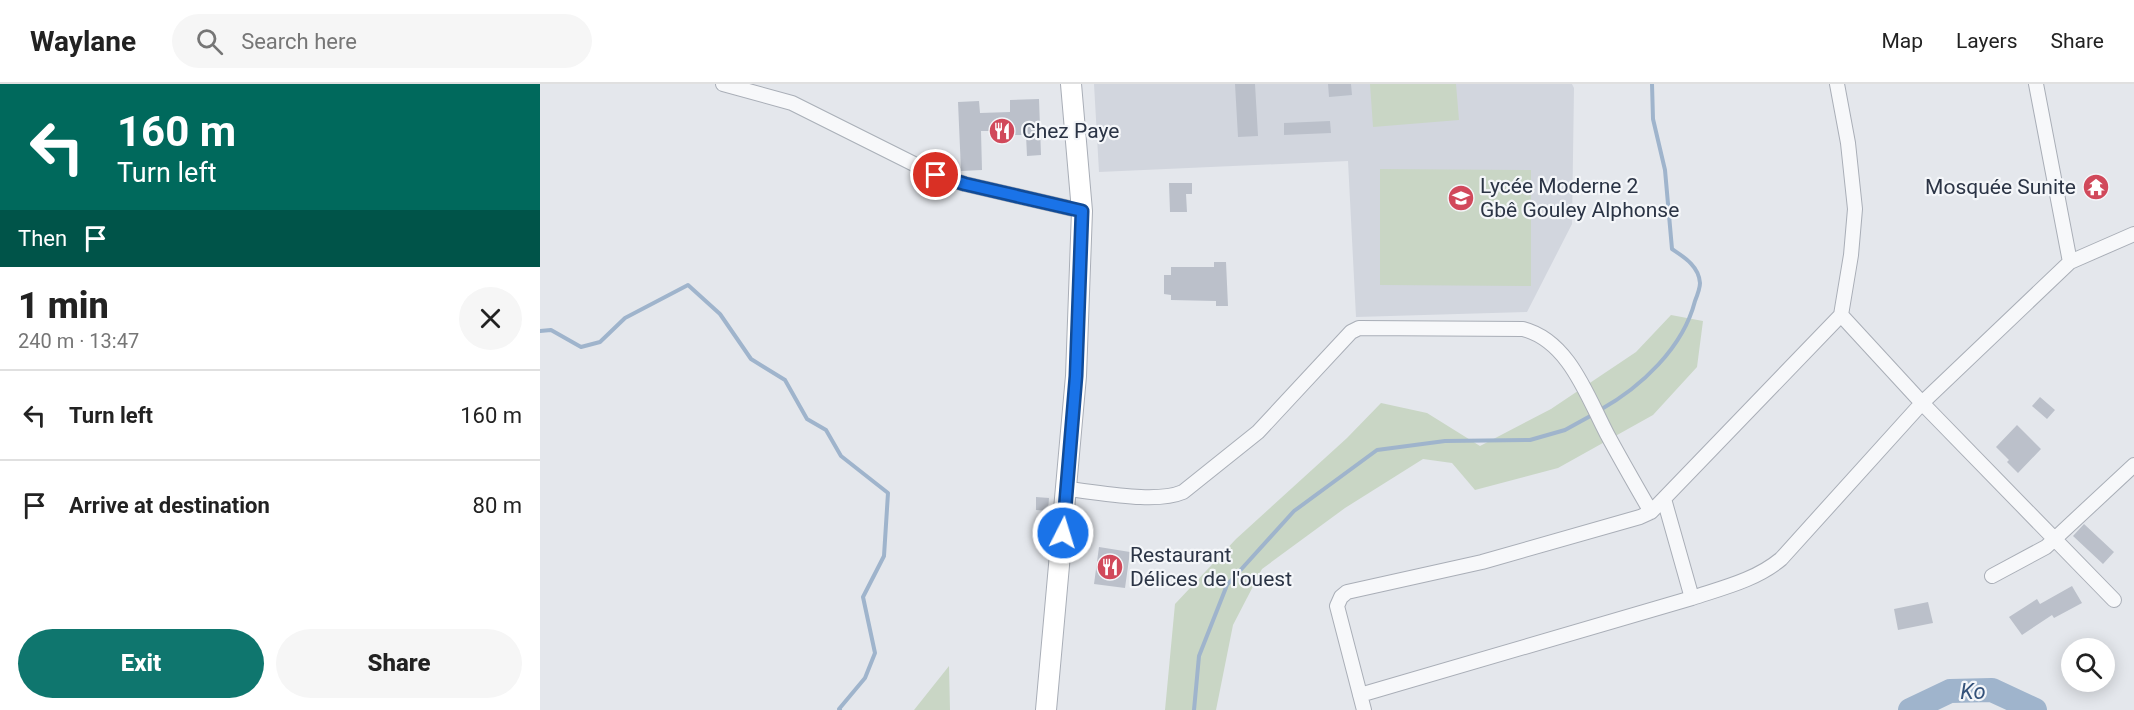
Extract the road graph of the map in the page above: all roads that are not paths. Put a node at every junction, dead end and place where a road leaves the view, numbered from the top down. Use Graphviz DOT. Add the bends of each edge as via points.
graph roads {
  1 [pos="723,84"];
  2 [pos="1071,84"];
  3 [pos="1837,84"];
  4 [pos="2036,84"];
  5 [pos="1082,211"];
  6 [pos="2134,234"];
  7 [pos="2070,262"];
  8 [pos="1841,315"];
  9 [pos="1922,403"];
  10 [pos="2134,465"];
  11 [pos="1067,489"];
  12 [pos="1664,499"];
  13 [pos="1651,512"];
  14 [pos="2055,538"];
  15 [pos="1992,576"];
  16 [pos="1692,598"];
  17 [pos="2114,600"];
  18 [pos="1360,695"];
  19 [pos="1046,710"];
  20 [pos="1364,710"];
  1 -- 5 [label="street" via="792,103 936,175"];
  2 -- 5 [label="main road"];
  3 -- 8 [label="street" via="1855,208"];
  4 -- 7 [label="street"];
  5 -- 11 [label="main road"];
  6 -- 7 [label="street"];
  7 -- 9 [label="street"];
  8 -- 9 [label="street"];
  8 -- 12 [label="street"];
  9 -- 14 [label="street"];
  9 -- 16 [label="street" via="1780,559 1735,584"];
  10 -- 14 [label="street"];
  11 -- 13 [label="street" via="1151,497 1171,497 1183,492 1258,432 1359,328 1523,329 1547,340 1565,358"];
  11 -- 19 [label="main road"];
  12 -- 13 [label="street"];
  12 -- 16 [label="street"];
  13 -- 18 [label="street" via="1482,562 1347,592 1337,606"];
  14 -- 15 [label="street" via="2038,552"];
  14 -- 17 [label="street"];
  16 -- 18 [label="street"];
  18 -- 20 [label="street"];
}
